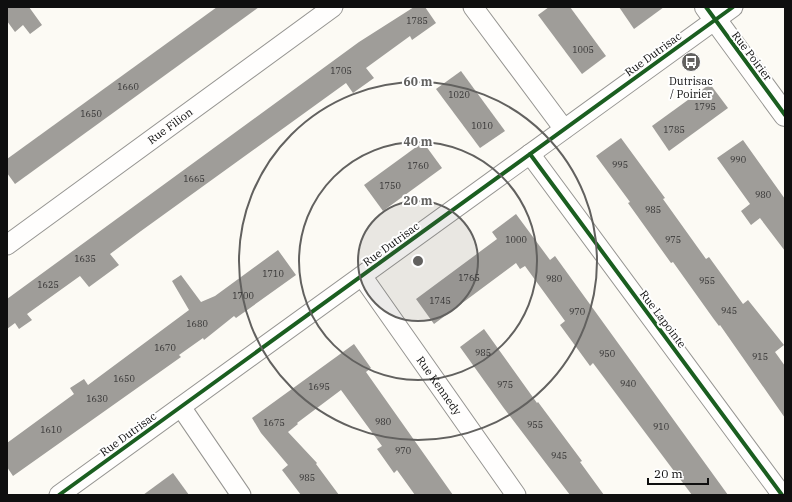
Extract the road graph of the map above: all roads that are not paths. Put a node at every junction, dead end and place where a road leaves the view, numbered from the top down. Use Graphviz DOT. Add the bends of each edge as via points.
graph roads {
  1 [pos="333,7"];
  2 [pos="473,7"];
  3 [pos="733,7"];
  4 [pos="710,14"];
  5 [pos="785,115"];
  6 [pos="564,129"];
  7 [pos="530,154"];
  8 [pos="7,245"];
  9 [pos="362,276"];
  10 [pos="181,407"];
  11 [pos="59,495"];
  12 [pos="241,495"];
  13 [pos="516,495"];
  14 [pos="782,495"];
  1 -- 8 [label="street, Rue Filion"];
  2 -- 6 [label="street"];
  3 -- 4 [label="street, Rue Dutrisac"];
  4 -- 5 [label="street, Rue Poirier"];
  4 -- 6 [label="street, Rue Dutrisac"];
  6 -- 7 [label="street, Rue Dutrisac"];
  7 -- 9 [label="street, Rue Dutrisac"];
  7 -- 14 [label="street, Rue Lapointe"];
  9 -- 10 [label="street, Rue Dutrisac"];
  9 -- 13 [label="street, Rue Kennedy"];
  10 -- 11 [label="street, Rue Dutrisac"];
  10 -- 12 [label="street"];
}
